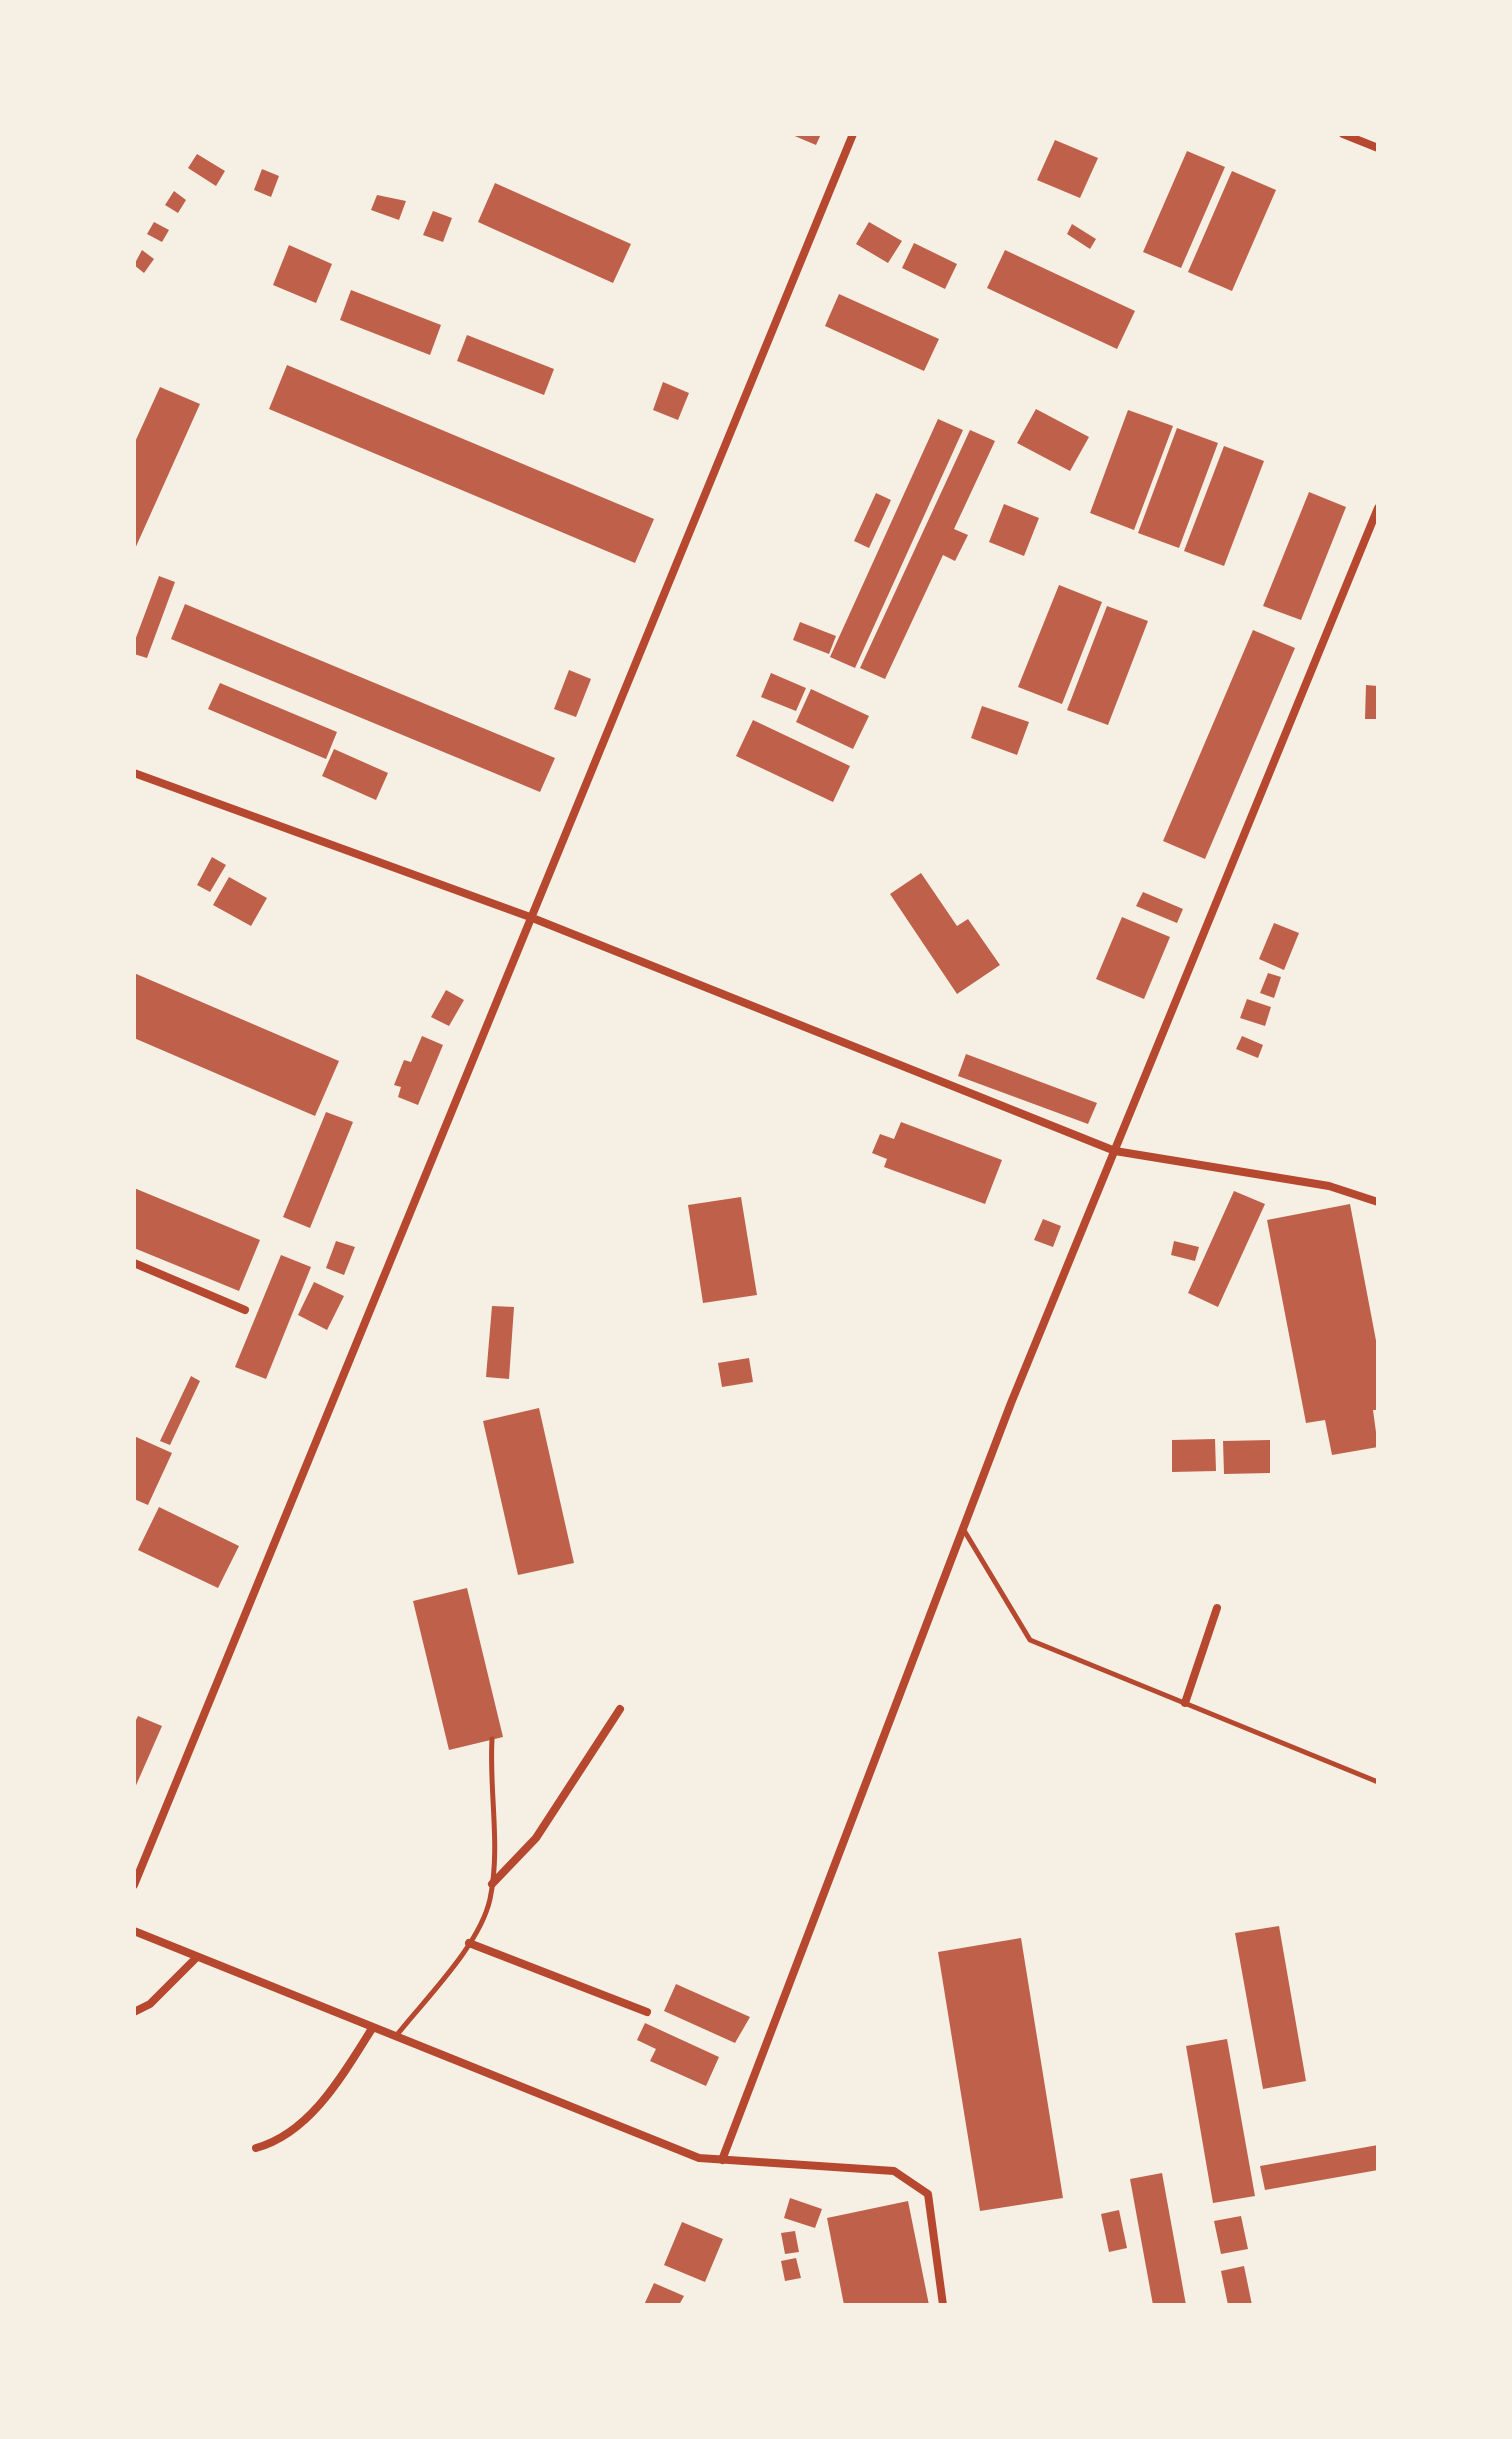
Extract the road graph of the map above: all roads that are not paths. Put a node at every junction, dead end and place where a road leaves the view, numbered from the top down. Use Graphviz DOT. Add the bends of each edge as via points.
graph roads {
  1 [pos="853,134"];
  2 [pos="1343,134"];
  3 [pos="1378,148"];
  4 [pos="1378,508"];
  5 [pos="134,773"];
  6 [pos="530,917"];
  7 [pos="1115,1151"];
  8 [pos="1378,1202"];
  9 [pos="134,1263"];
  10 [pos="245,1310"];
  11 [pos="965,1532"];
  12 [pos="1217,1608"];
  13 [pos="1185,1703"];
  14 [pos="620,1709"];
  15 [pos="492,1739"];
  16 [pos="1378,1782"];
  17 [pos="492,1884"];
  18 [pos="134,1885"];
  19 [pos="134,1931"];
  20 [pos="469,1943"];
  21 [pos="197,1957"];
  22 [pos="134,2012"];
  23 [pos="647,2012"];
  24 [pos="373,2027"];
  25 [pos="396,2036"];
  26 [pos="256,2148"];
  27 [pos="722,2160"];
  28 [pos="943,2305"];
  1 -- 6 [label="street"];
  2 -- 3 [label="street"];
  4 -- 7 [label="street"];
  5 -- 6 [label="street"];
  6 -- 7 [label="street"];
  6 -- 18 [label="street"];
  7 -- 8 [label="street" via="1329,1186"];
  7 -- 11 [label="street" via="1011,1403"];
  9 -- 10 [label="street"];
  11 -- 13 [label="lane" via="1030,1640"];
  11 -- 27 [label="street"];
  12 -- 13 [label="street"];
  13 -- 16 [label="lane"];
  14 -- 17 [label="street" via="536,1838"];
  15 -- 17 [label="lane"];
  17 -- 20 [label="lane" via="489,1903"];
  19 -- 21 [label="street"];
  20 -- 23 [label="street"];
  20 -- 25 [label="lane"];
  21 -- 22 [label="street" via="150,2004"];
  21 -- 24 [label="street"];
  24 -- 25 [label="street"];
  24 -- 26 [label="street" via="311,2115 276,2143"];
  25 -- 27 [label="street" via="699,2158"];
  27 -- 28 [label="street" via="894,2171 928,2194"];
}
